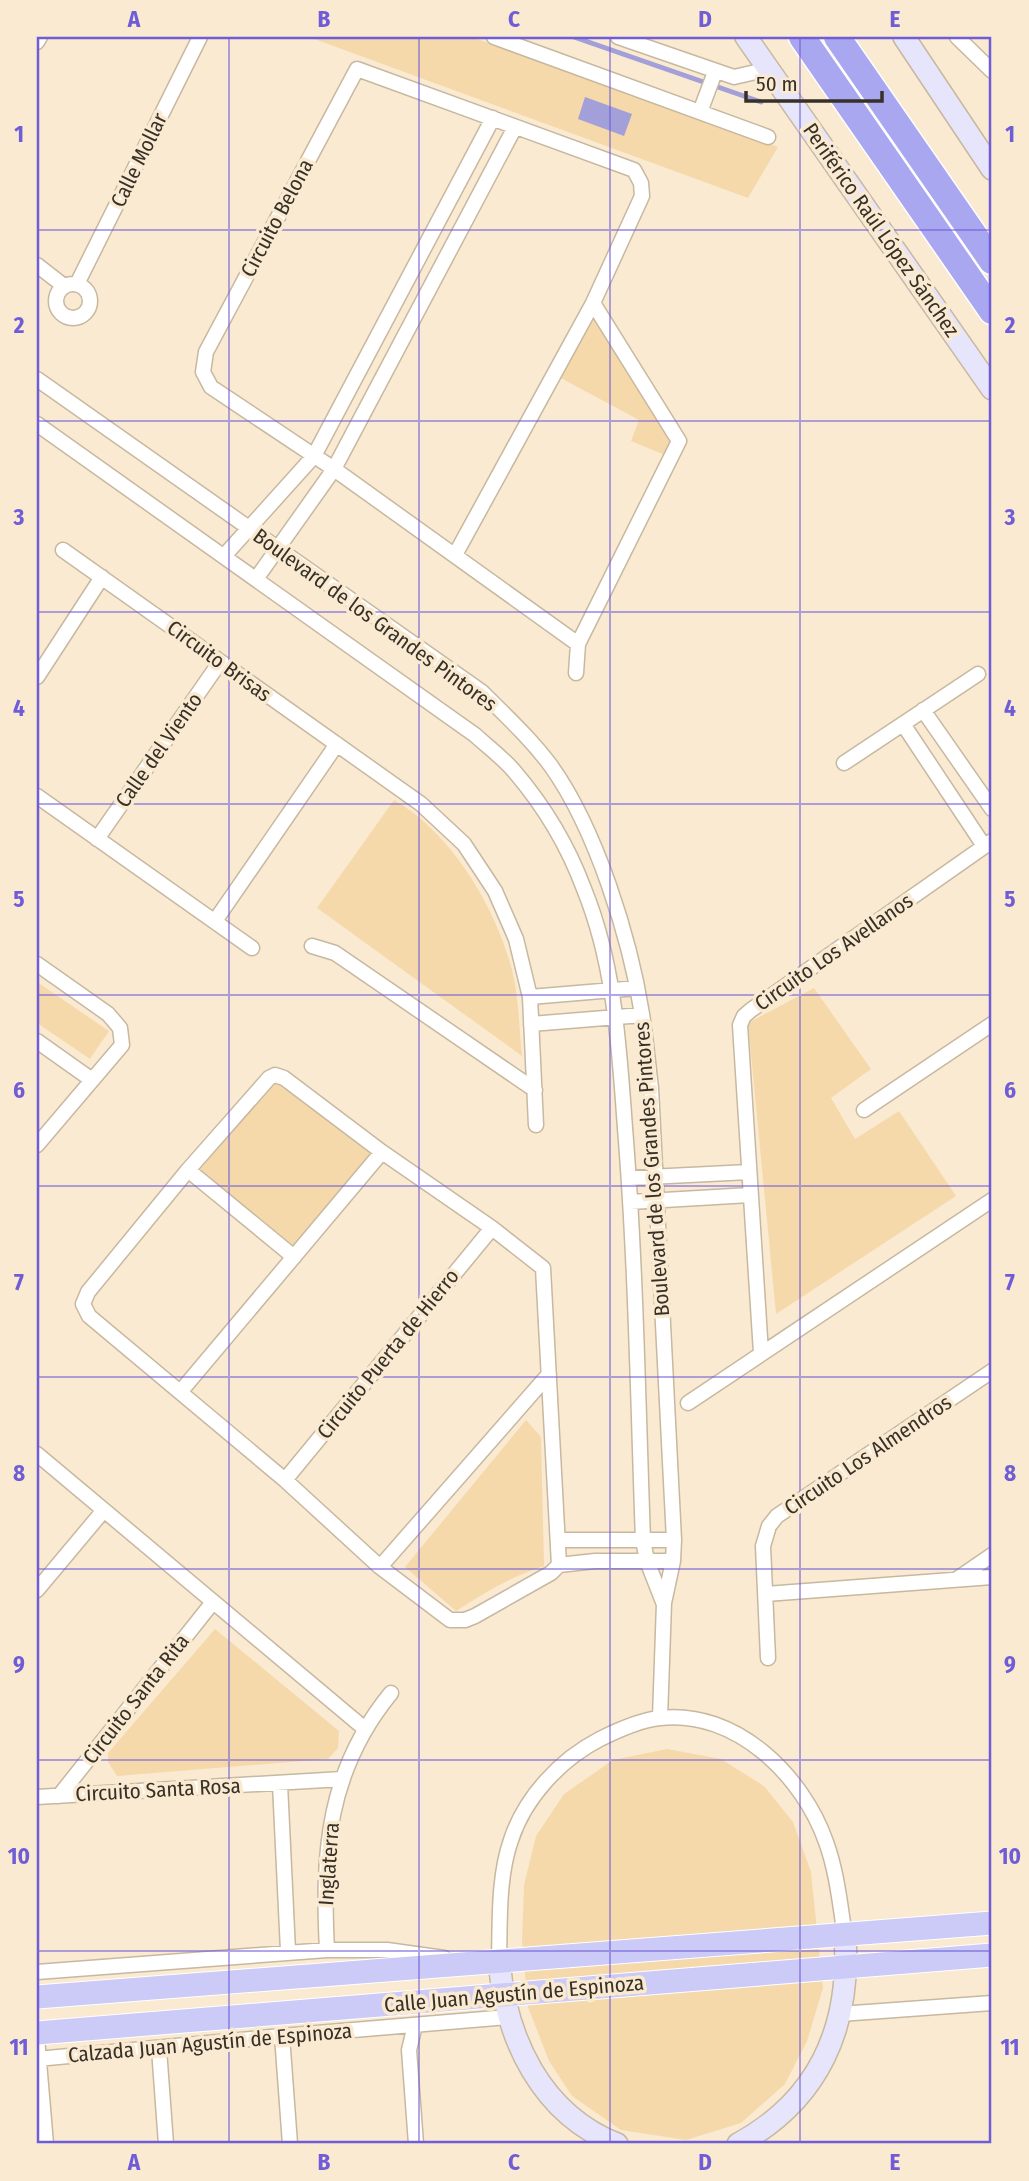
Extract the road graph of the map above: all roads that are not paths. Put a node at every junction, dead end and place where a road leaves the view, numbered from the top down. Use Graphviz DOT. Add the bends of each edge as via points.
graph roads {
  1 [pos="40,37"];
  2 [pos="200,37"];
  3 [pos="494,37"];
  4 [pos="618,37"];
  5 [pos="746,37"];
  6 [pos="802,37"];
  7 [pos="837,37"];
  8 [pos="904,37"];
  9 [pos="957,37"];
  10 [pos="37,42"];
  11 [pos="769,69"];
  12 [pos="992,71"];
  13 [pos="714,76"];
  14 [pos="702,108"];
  15 [pos="493,118"];
  16 [pos="515,127"];
  17 [pos="768,137"];
  18 [pos="992,169"];
  19 [pos="992,261"];
  20 [pos="37,265"];
  21 [pos="593,303"];
  22 [pos="992,311"];
  23 [pos="37,379"];
  24 [pos="992,390"];
  25 [pos="37,424"];
  26 [pos="314,456"];
  27 [pos="334,469"];
  28 [pos="248,529"];
  29 [pos="278,549"];
  30 [pos="62,550"];
  31 [pos="455,555"];
  32 [pos="225,556"];
  33 [pos="102,577"];
  34 [pos="257,579"];
  35 [pos="578,644"];
  36 [pos="220,662"];
  37 [pos="576,673"];
  38 [pos="978,674"];
  39 [pos="37,677"];
  40 [pos="923,710"];
  41 [pos="903,724"];
  42 [pos="337,744"];
  43 [pos="844,764"];
  44 [pos="37,796"];
  45 [pos="992,809"];
  46 [pos="97,839"];
  47 [pos="988,844"];
  48 [pos="215,922"];
  49 [pos="312,946"];
  50 [pos="251,948"];
  51 [pos="37,964"];
  52 [pos="637,988"];
  53 [pos="612,990"];
  54 [pos="530,997"];
  55 [pos="642,1015"];
  56 [pos="616,1017"];
  57 [pos="531,1024"];
  58 [pos="992,1024"];
  59 [pos="37,1041"];
  60 [pos="92,1080"];
  61 [pos="535,1090"];
  62 [pos="864,1110"];
  63 [pos="536,1125"];
  64 [pos="37,1145"];
  65 [pos="382,1152"];
  66 [pos="188,1170"];
  67 [pos="749,1172"];
  68 [pos="655,1177"];
  69 [pos="629,1178"];
  70 [pos="750,1195"];
  71 [pos="657,1200"];
  72 [pos="992,1200"];
  73 [pos="630,1202"];
  74 [pos="492,1228"];
  75 [pos="294,1256"];
  76 [pos="761,1353"];
  77 [pos="992,1371"];
  78 [pos="549,1374"];
  79 [pos="181,1391"];
  80 [pos="688,1403"];
  81 [pos="37,1454"];
  82 [pos="285,1480"];
  83 [pos="104,1510"];
  84 [pos="560,1540"];
  85 [pos="643,1540"];
  86 [pos="674,1540"];
  87 [pos="992,1555"];
  88 [pos="648,1561"];
  89 [pos="673,1561"];
  90 [pos="559,1565"];
  91 [pos="380,1567"];
  92 [pos="992,1577"];
  93 [pos="956,1580"];
  94 [pos="37,1590"];
  95 [pos="766,1594"];
  96 [pos="213,1602"];
  97 [pos="664,1603"];
  98 [pos="768,1658"];
  99 [pos="391,1693"];
  100 [pos="660,1717"];
  101 [pos="365,1729"];
  102 [pos="342,1779"];
  103 [pos="280,1784"];
  104 [pos="59,1796"];
  105 [pos="37,1797"];
  106 [pos="992,1923"];
  107 [pos="845,1936"];
  108 [pos="327,1950"];
  109 [pos="288,1951"];
  110 [pos="992,1955"];
  111 [pos="489,1962"];
  112 [pos="846,1966"];
  113 [pos="37,1972"];
  114 [pos="502,1994"];
  115 [pos="37,1997"];
  116 [pos="992,2003"];
  117 [pos="840,2014"];
  118 [pos="508,2017"];
  119 [pos="415,2025"];
  120 [pos="37,2036"];
  121 [pos="282,2036"];
  122 [pos="159,2049"];
  123 [pos="38,2059"];
  124 [pos="46,2144"];
  125 [pos="166,2144"];
  126 [pos="290,2144"];
  127 [pos="416,2144"];
  128 [pos="617,2144"];
  129 [pos="737,2144"];
  1 -- 10 [label="street"];
  2 -- 20 [label="street, Calle Mollar" via="71,285"];
  3 -- 14 [label="street"];
  4 -- 13 [label="street"];
  5 -- 11 [label="main road, Periférico Raúl López Sánchez"];
  6 -- 22 [label="highway"];
  7 -- 19 [label="highway"];
  8 -- 18 [label="main road"];
  9 -- 12 [label="street"];
  11 -- 13 [label="street"];
  11 -- 24 [label="main road, Periférico Raúl López Sánchez"];
  13 -- 14 [label="street"];
  14 -- 17 [label="street"];
  15 -- 16 [label="street, Circuito Belona"];
  15 -- 26 [label="street"];
  15 -- 26 [label="street, Circuito Belona" via="358,69 205,352 203,372 211,387"];
  16 -- 21 [label="street, Circuito Belona" via="635,170 641,183 642,196"];
  16 -- 27 [label="street"];
  21 -- 31 [label="street, Circuito Belona"];
  21 -- 35 [label="street" via="678,441"];
  23 -- 28 [label="street, Boulevard de los Grandes Pintores"];
  25 -- 32 [label="street, Boulevard de los Grandes Pintores"];
  26 -- 27 [label="street, Circuito Belona"];
  26 -- 28 [label="street"];
  27 -- 29 [label="street"];
  27 -- 31 [label="street, Circuito Belona"];
  28 -- 29 [label="street, Boulevard de los Grandes Pintores"];
  28 -- 32 [label="street"];
  29 -- 34 [label="street"];
  29 -- 52 [label="street, Boulevard de los Grandes Pintores" via="482,692 551,766 591,838"];
  30 -- 33 [label="street, Circuito Brisas"];
  31 -- 35 [label="street, Circuito Belona"];
  32 -- 34 [label="street, Boulevard de los Grandes Pintores"];
  33 -- 36 [label="street, Circuito Brisas"];
  33 -- 39 [label="street"];
  34 -- 53 [label="street, Boulevard de los Grandes Pintores" via="475,735 513,770 569,853 599,933"];
  35 -- 37 [label="street"];
  36 -- 42 [label="street, Circuito Brisas"];
  36 -- 46 [label="street, Calle del Viento"];
  38 -- 40 [label="street"];
  40 -- 41 [label="street"];
  40 -- 45 [label="street"];
  41 -- 43 [label="street"];
  41 -- 47 [label="street, Circuito Los Avellanos"];
  42 -- 48 [label="street"];
  42 -- 54 [label="street, Circuito Brisas" via="421,804 464,844 495,891 516,939"];
  44 -- 46 [label="street"];
  46 -- 48 [label="street"];
  47 -- 67 [label="street, Circuito Los Avellanos" via="744,1016 739,1035"];
  48 -- 50 [label="street"];
  49 -- 61 [label="street" via="335,953"];
  51 -- 60 [label="street" via="108,1014 120,1028 122,1045"];
  52 -- 53 [label="street"];
  52 -- 55 [label="street, Boulevard de los Grandes Pintores"];
  53 -- 54 [label="street"];
  53 -- 56 [label="street, Boulevard de los Grandes Pintores"];
  54 -- 57 [label="street, Circuito Brisas"];
  55 -- 56 [label="street"];
  55 -- 68 [label="street, Boulevard de los Grandes Pintores"];
  56 -- 57 [label="street"];
  56 -- 69 [label="street, Boulevard de los Grandes Pintores"];
  57 -- 61 [label="street, Circuito Brisas"];
  58 -- 62 [label="street"];
  59 -- 60 [label="street"];
  60 -- 64 [label="street"];
  61 -- 63 [label="street, Circuito Brisas"];
  65 -- 66 [label="street" via="275,1075"];
  65 -- 74 [label="street"];
  65 -- 75 [label="street"];
  66 -- 75 [label="street"];
  66 -- 79 [label="street" via="83,1304 89,1316"];
  67 -- 68 [label="street"];
  67 -- 70 [label="street, Circuito Los Avellanos"];
  68 -- 69 [label="street"];
  68 -- 71 [label="street, Boulevard de los Grandes Pintores"];
  69 -- 73 [label="street, Boulevard de los Grandes Pintores"];
  70 -- 71 [label="street"];
  70 -- 76 [label="street, Circuito Los Avellanos"];
  71 -- 73 [label="street"];
  71 -- 86 [label="street, Boulevard de los Grandes Pintores"];
  72 -- 76 [label="street"];
  73 -- 85 [label="street, Boulevard de los Grandes Pintores"];
  74 -- 78 [label="street" via="543,1268"];
  74 -- 82 [label="street, Circuito Puerta de Hierro"];
  75 -- 79 [label="street"];
  76 -- 80 [label="street"];
  77 -- 95 [label="street, Circuito Los Almendros" via="777,1516 763,1546"];
  78 -- 84 [label="street"];
  78 -- 91 [label="street"];
  79 -- 82 [label="street"];
  81 -- 83 [label="street"];
  82 -- 91 [label="street"];
  83 -- 94 [label="street"];
  83 -- 96 [label="street"];
  84 -- 85 [label="street"];
  84 -- 90 [label="street"];
  85 -- 86 [label="street"];
  85 -- 88 [label="street, Boulevard de los Grandes Pintores"];
  86 -- 89 [label="street, Boulevard de los Grandes Pintores"];
  87 -- 93 [label="street"];
  88 -- 89 [label="street"];
  88 -- 90 [label="street"];
  88 -- 97 [label="street, Boulevard de los Grandes Pintores"];
  89 -- 97 [label="street, Boulevard de los Grandes Pintores"];
  90 -- 91 [label="street" via="475,1616 457,1621"];
  92 -- 93 [label="street"];
  93 -- 95 [label="street"];
  95 -- 98 [label="street, Circuito Los Almendros"];
  96 -- 101 [label="street"];
  96 -- 104 [label="street, Circuito Santa Rita"];
  97 -- 100 [label="street, Boulevard de los Grandes Pintores"];
  99 -- 101 [label="street, Inglaterra"];
  100 -- 107 [label="street" via="724,1728 751,1742 786,1774 826,1842"];
  100 -- 111 [label="street" via="618,1730 585,1747 554,1772 529,1803 511,1839"];
  101 -- 102 [label="street, Inglaterra"];
  102 -- 103 [label="street, Circuito Santa Rosa"];
  102 -- 108 [label="street, Inglaterra" via="325,1870"];
  103 -- 104 [label="street, Circuito Santa Rosa"];
  103 -- 109 [label="street, Inglaterra"];
  104 -- 105 [label="street, Circuito Santa Rosa"];
  106 -- 107 [label="main road, Calle Juan Agustín de Espinoza"];
  107 -- 111 [label="main road, Calle Juan Agustín de Espinoza"];
  107 -- 112 [label="main road"];
  108 -- 109 [label="street"];
  108 -- 111 [label="street"];
  109 -- 113 [label="street"];
  110 -- 112 [label="main road, Calle Juan Agustín de Espinoza"];
  111 -- 114 [label="main road"];
  111 -- 115 [label="main road, Calle Juan Agustín de Espinoza"];
  112 -- 114 [label="main road, Calle Juan Agustín de Espinoza"];
  112 -- 117 [label="main road"];
  114 -- 118 [label="main road"];
  114 -- 120 [label="main road, Calle Juan Agustín de Espinoza"];
  116 -- 117 [label="street"];
  117 -- 129 [label="main road" via="831,2047 811,2081 764,2130"];
  118 -- 119 [label="street, Calzada Juan Agustín de Espinoza"];
  118 -- 128 [label="main road" via="541,2087 567,2115"];
  119 -- 121 [label="street, Calzada Juan Agustín de Espinoza"];
  119 -- 127 [label="street" via="409,2050"];
  120 -- 123 [label="street"];
  121 -- 122 [label="street, Calzada Juan Agustín de Espinoza"];
  121 -- 126 [label="street"];
  122 -- 123 [label="street, Calzada Juan Agustín de Espinoza"];
  122 -- 125 [label="street"];
  123 -- 124 [label="street"];
}
